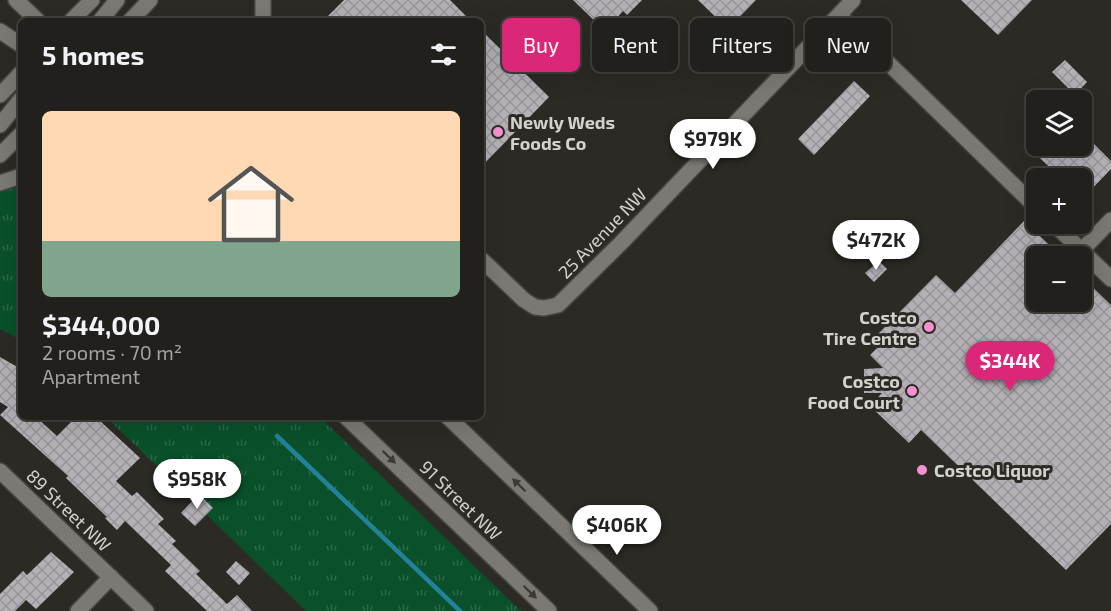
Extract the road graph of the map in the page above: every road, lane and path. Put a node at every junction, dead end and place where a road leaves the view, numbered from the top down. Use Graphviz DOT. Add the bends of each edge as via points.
graph roads {
  1 [pos="16,0"];
  2 [pos="92,0"];
  3 [pos="117,0"];
  4 [pos="150,0"];
  5 [pos="155,0"];
  6 [pos="263,0"];
  7 [pos="853,0"];
  8 [pos="839,15"];
  9 [pos="35,18"];
  10 [pos="74,18"];
  11 [pos="102,18"];
  12 [pos="133,18"];
  13 [pos="145,18"];
  14 [pos="263,18"];
  15 [pos="0,31"];
  16 [pos="18,43"];
  17 [pos="13,94"];
  18 [pos="0,125"];
  19 [pos="18,137"];
  20 [pos="0,155"];
  21 [pos="18,177"];
  22 [pos="0,183"];
  23 [pos="1026,197"];
  24 [pos="1111,220"];
  25 [pos="1065,234"];
  26 [pos="1078,246"];
  27 [pos="1086,246"];
  28 [pos="1092,260"];
  29 [pos="484,262"];
  30 [pos="1111,279"];
  31 [pos="349,420"];
  32 [pos="451,420"];
  33 [pos="0,471"];
  34 [pos="111,577"];
  35 [pos="78,611"];
  36 [pos="146,611"];
  37 [pos="549,611"];
  38 [pos="650,611"];
  1 -- 9 [label="street"];
  2 -- 10 [label="street"];
  3 -- 11 [label="street"];
  4 -- 12 [label="street"];
  5 -- 13 [label="street"];
  6 -- 14 [label="street"];
  7 -- 8 [label="street, 25 Avenue NW"];
  8 -- 23 [label="street"];
  8 -- 29 [label="street, 25 Avenue NW" via="564,300 544,309 535,307"];
  15 -- 16 [label="street"];
  17 -- 18 [label="street"];
  19 -- 20 [label="street"];
  21 -- 22 [label="street"];
  24 -- 27 [label="street"];
  25 -- 26 [label="street"];
  28 -- 30 [label="street"];
  31 -- 37 [label="street, 91 Street NW, one-way"];
  38 -- 32 [label="street, one-way"];
  33 -- 34 [label="street, 89 Street NW"];
  34 -- 35 [label="street, 89 Street NW"];
  34 -- 36 [label="street, 89 Street NW"];
}
